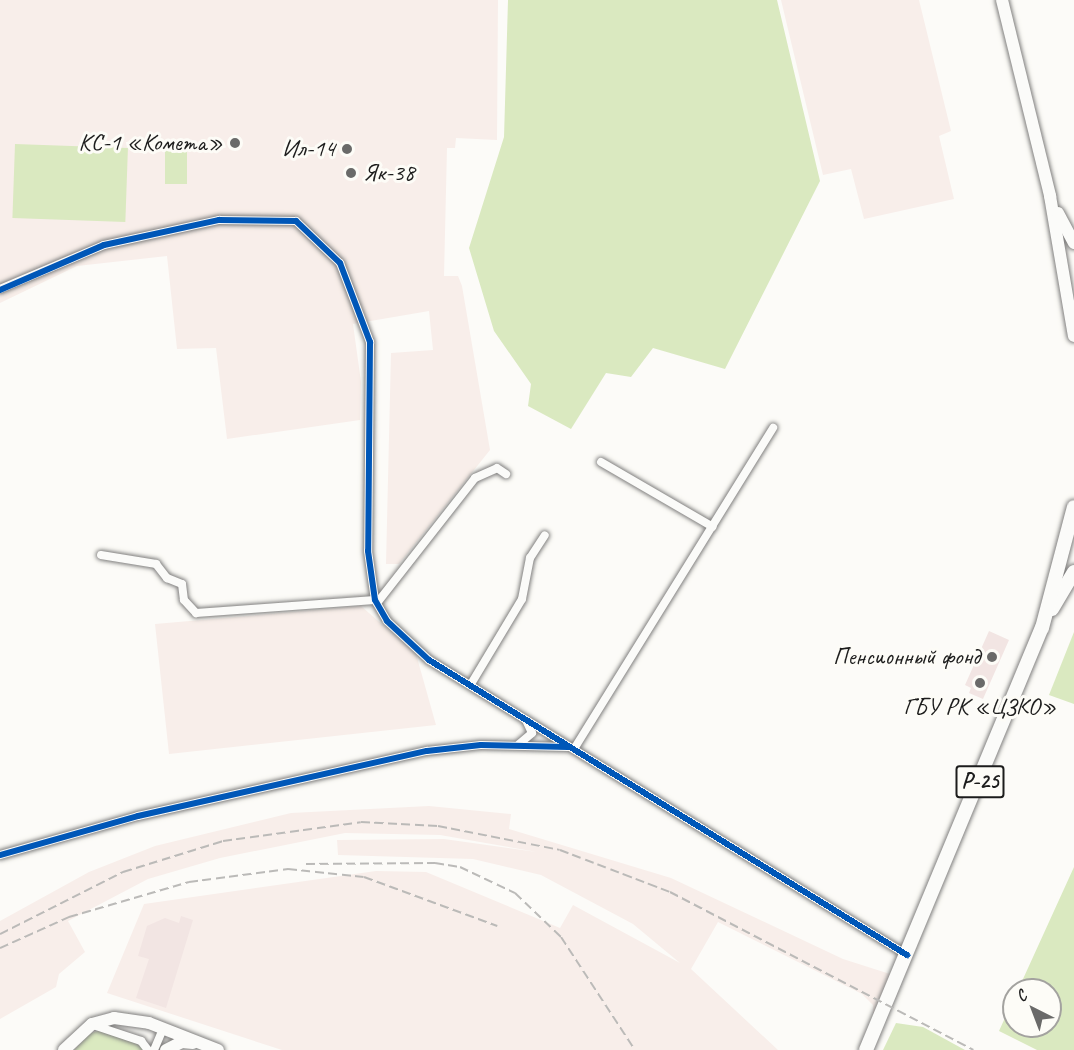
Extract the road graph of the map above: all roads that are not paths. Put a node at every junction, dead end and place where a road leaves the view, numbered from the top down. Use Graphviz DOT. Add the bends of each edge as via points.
graph roads {
  1 [pos="1002,0"];
  2 [pos="1050,196"];
  3 [pos="1074,243"];
  4 [pos="0,290"];
  5 [pos="1074,336"];
  6 [pos="773,428"];
  7 [pos="601,462"];
  8 [pos="506,474"];
  9 [pos="1074,507"];
  10 [pos="712,527"];
  11 [pos="544,535"];
  12 [pos="101,555"];
  13 [pos="1074,572"];
  14 [pos="376,602"];
  15 [pos="1044,624"];
  16 [pos="471,684"];
  17 [pos="523,716"];
  18 [pos="518,744"];
  19 [pos="574,749"];
  20 [pos="0,855"];
  21 [pos="907,955"];
  22 [pos="92,1024"];
  23 [pos="163,1029"];
  24 [pos="200,1044"];
  25 [pos="150,1049"];
  26 [pos="64,1050"];
  27 [pos="166,1050"];
  28 [pos="218,1050"];
  29 [pos="866,1050"];
  1 -- 2 [label="main road"];
  2 -- 3 [label="main road"];
  2 -- 5 [label="main road"];
  4 -- 14 [label="street" via="75,254 219,220 274,217 296,221 310,232 345,272 370,342 368,551"];
  6 -- 10 [label="street"];
  7 -- 10 [label="street"];
  8 -- 14 [label="street" via="497,468 474,478"];
  9 -- 15 [label="main road, Р-25"];
  10 -- 19 [label="street"];
  11 -- 16 [label="street" via="530,558 522,599"];
  12 -- 14 [label="street" via="156,564 167,578 182,584 184,600 195,614"];
  13 -- 15 [label="main road, Р-25"];
  14 -- 16 [label="street" via="387,621 429,660"];
  15 -- 21 [label="main road, Р-25"];
  16 -- 17 [label="street"];
  17 -- 18 [label="street" via="532,733"];
  17 -- 19 [label="street"];
  18 -- 19 [label="street"];
  18 -- 20 [label="street" via="426,751 344,768 138,816"];
  19 -- 21 [label="street"];
  21 -- 29 [label="main road, Р-25"];
  22 -- 23 [label="main road" via="114,1018"];
  22 -- 25 [label="street"];
  22 -- 26 [label="main road"];
  23 -- 24 [label="main road"];
  23 -- 25 [label="street"];
  24 -- 27 [label="main road" via="182,1042"];
  24 -- 28 [label="main road"];
}
